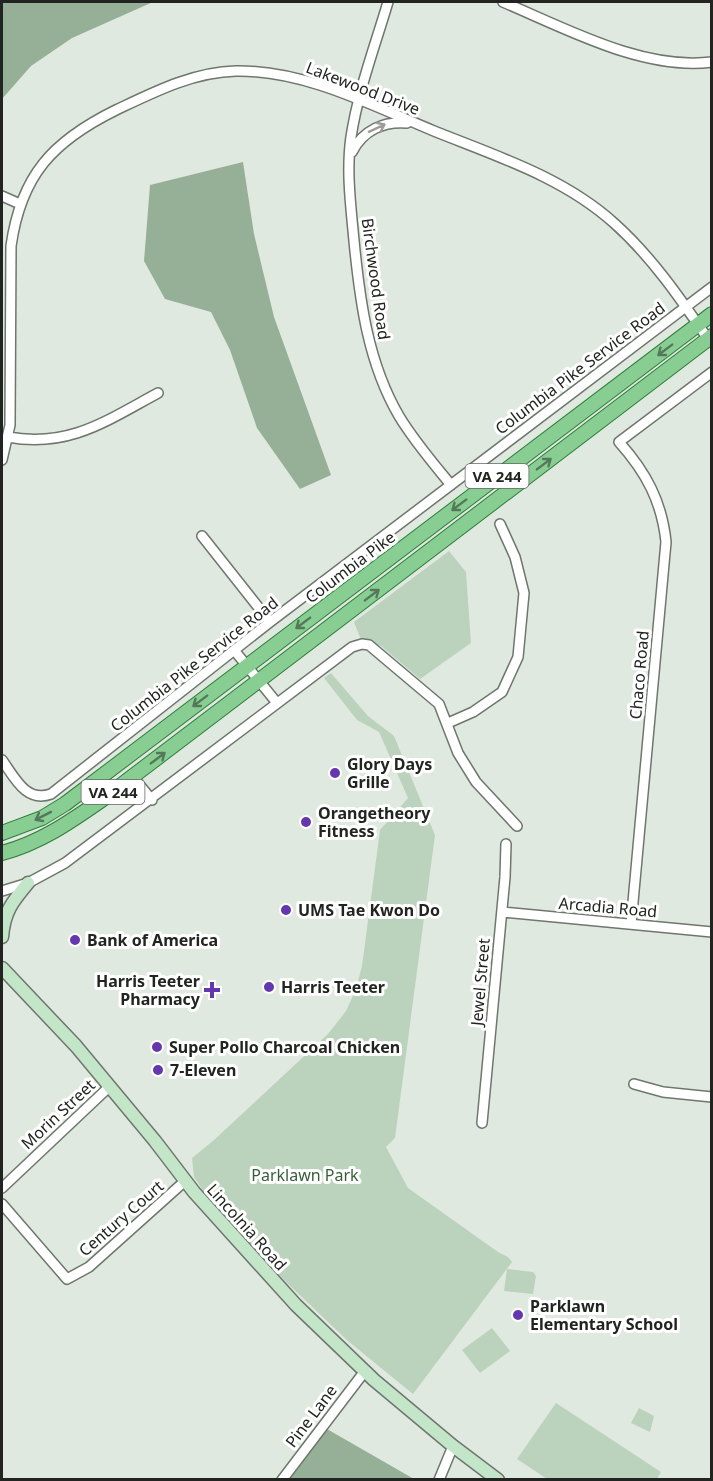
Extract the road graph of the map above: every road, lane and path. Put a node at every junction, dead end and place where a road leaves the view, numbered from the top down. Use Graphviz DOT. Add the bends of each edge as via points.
graph roads {
  1 [pos="388,2"];
  2 [pos="503,2"];
  3 [pos="520,5"];
  4 [pos="711,62"];
  5 [pos="359,100"];
  6 [pos="422,126"];
  7 [pos="349,163"];
  8 [pos="2,196"];
  9 [pos="20,204"];
  10 [pos="711,287"];
  11 [pos="686,307"];
  12 [pos="711,314"];
  13 [pos="698,324"];
  14 [pos="710,337"];
  15 [pos="711,372"];
  16 [pos="158,393"];
  17 [pos="8,437"];
  18 [pos="2,460"];
  19 [pos="451,485"];
  20 [pos="500,524"];
  21 [pos="202,536"];
  22 [pos="270,622"];
  23 [pos="234,650"];
  24 [pos="246,665"];
  25 [pos="259,681"];
  26 [pos="277,703"];
  27 [pos="448,723"];
  28 [pos="2,760"];
  29 [pos="133,777"];
  30 [pos="152,800"];
  31 [pos="517,826"];
  32 [pos="2,833"];
  33 [pos="506,844"];
  34 [pos="2,853"];
  35 [pos="28,883"];
  36 [pos="2,891"];
  37 [pos="502,912"];
  38 [pos="631,924"];
  39 [pos="711,932"];
  40 [pos="2,937"];
  41 [pos="2,968"];
  42 [pos="634,1084"];
  43 [pos="109,1087"];
  44 [pos="711,1097"];
  45 [pos="482,1123"];
  46 [pos="185,1181"];
  47 [pos="2,1188"];
  48 [pos="2,1204"];
  49 [pos="364,1371"];
  50 [pos="453,1446"];
  51 [pos="282,1479"];
  52 [pos="439,1479"];
  53 [pos="498,1479"];
  1 -- 5 [label="street, Birchwood Road"];
  2 -- 3 [label="street"];
  3 -- 4 [label="street" via="606,45 642,57 664,62"];
  5 -- 6 [label="street, Lakewood Drive"];
  5 -- 7 [label="street, Birchwood Road"];
  5 -- 9 [label="street, Lakewood Drive" via="279,74 235,71 193,78 141,98 73,134 47,159"];
  7 -- 6 [label="street, Birchwood Road, one-way" via="359,140 382,125 394,122"];
  6 -- 11 [label="street, Lakewood Drive" via="564,186 584,199 634,242"];
  7 -- 19 [label="street, Birchwood Road" via="348,185 363,313 375,360 398,414"];
  8 -- 9 [label="street"];
  9 -- 17 [label="street, Lakewood Drive" via="11,246"];
  10 -- 11 [label="street, Columbia Pike Service Road"];
  11 -- 13 [label="street, Lakewood Drive"];
  11 -- 19 [label="street, Columbia Pike Service Road"];
  12 -- 13 [label="main road, Columbia Pike / VA 244"];
  13 -- 14 [label="street, Lakewood Drive"];
  13 -- 24 [label="main road, Columbia Pike / VA 244, one-way"];
  25 -- 14 [label="main road, VA 244, one-way"];
  15 -- 38 [label="street, Chaco Road" via="619,442 652,486 660,505 666,542"];
  16 -- 17 [label="street" via="72,435 39,440"];
  17 -- 18 [label="street, Lakewood Drive"];
  19 -- 22 [label="street, Columbia Pike Service Road"];
  20 -- 27 [label="street" via="515,557 524,593 518,657 502,692"];
  21 -- 22 [label="street"];
  22 -- 23 [label="street, Columbia Pike Service Road"];
  23 -- 24 [label="street"];
  23 -- 28 [label="street, Columbia Pike Service Road" via="51,794 36,796 24,790"];
  24 -- 25 [label="street"];
  24 -- 32 [label="main road, Columbia Pike / VA 244, one-way" via="65,804 42,818"];
  25 -- 26 [label="street"];
  29 -- 25 [label="main road, VA 244, one-way"];
  26 -- 27 [label="street" via="352,647 362,644 369,645 438,704"];
  26 -- 30 [label="street"];
  27 -- 31 [label="street" via="458,753 476,782"];
  29 -- 30 [label="street"];
  29 -- 34 [label="main road, VA 244" via="61,828"];
  30 -- 35 [label="street" via="65,863"];
  33 -- 37 [label="street, Jewel Street"];
  35 -- 36 [label="street"];
  35 -- 40 [label="main road" via="3,919"];
  37 -- 38 [label="street, Arcadia Road"];
  37 -- 45 [label="street, Jewel Street"];
  38 -- 39 [label="street, Arcadia Road"];
  41 -- 43 [label="main road, Lincolnia Road"];
  42 -- 44 [label="street" via="663,1092"];
  43 -- 46 [label="main road, Lincolnia Road"];
  43 -- 47 [label="street, Morin Street"];
  46 -- 48 [label="street, Century Court" via="89,1267 67,1279"];
  46 -- 49 [label="main road, Lincolnia Road" via="256,1263"];
  49 -- 50 [label="main road, Lincolnia Road"];
  49 -- 51 [label="street, Pine Lane"];
  50 -- 52 [label="street"];
  50 -- 53 [label="main road, Lincolnia Road"];
}
